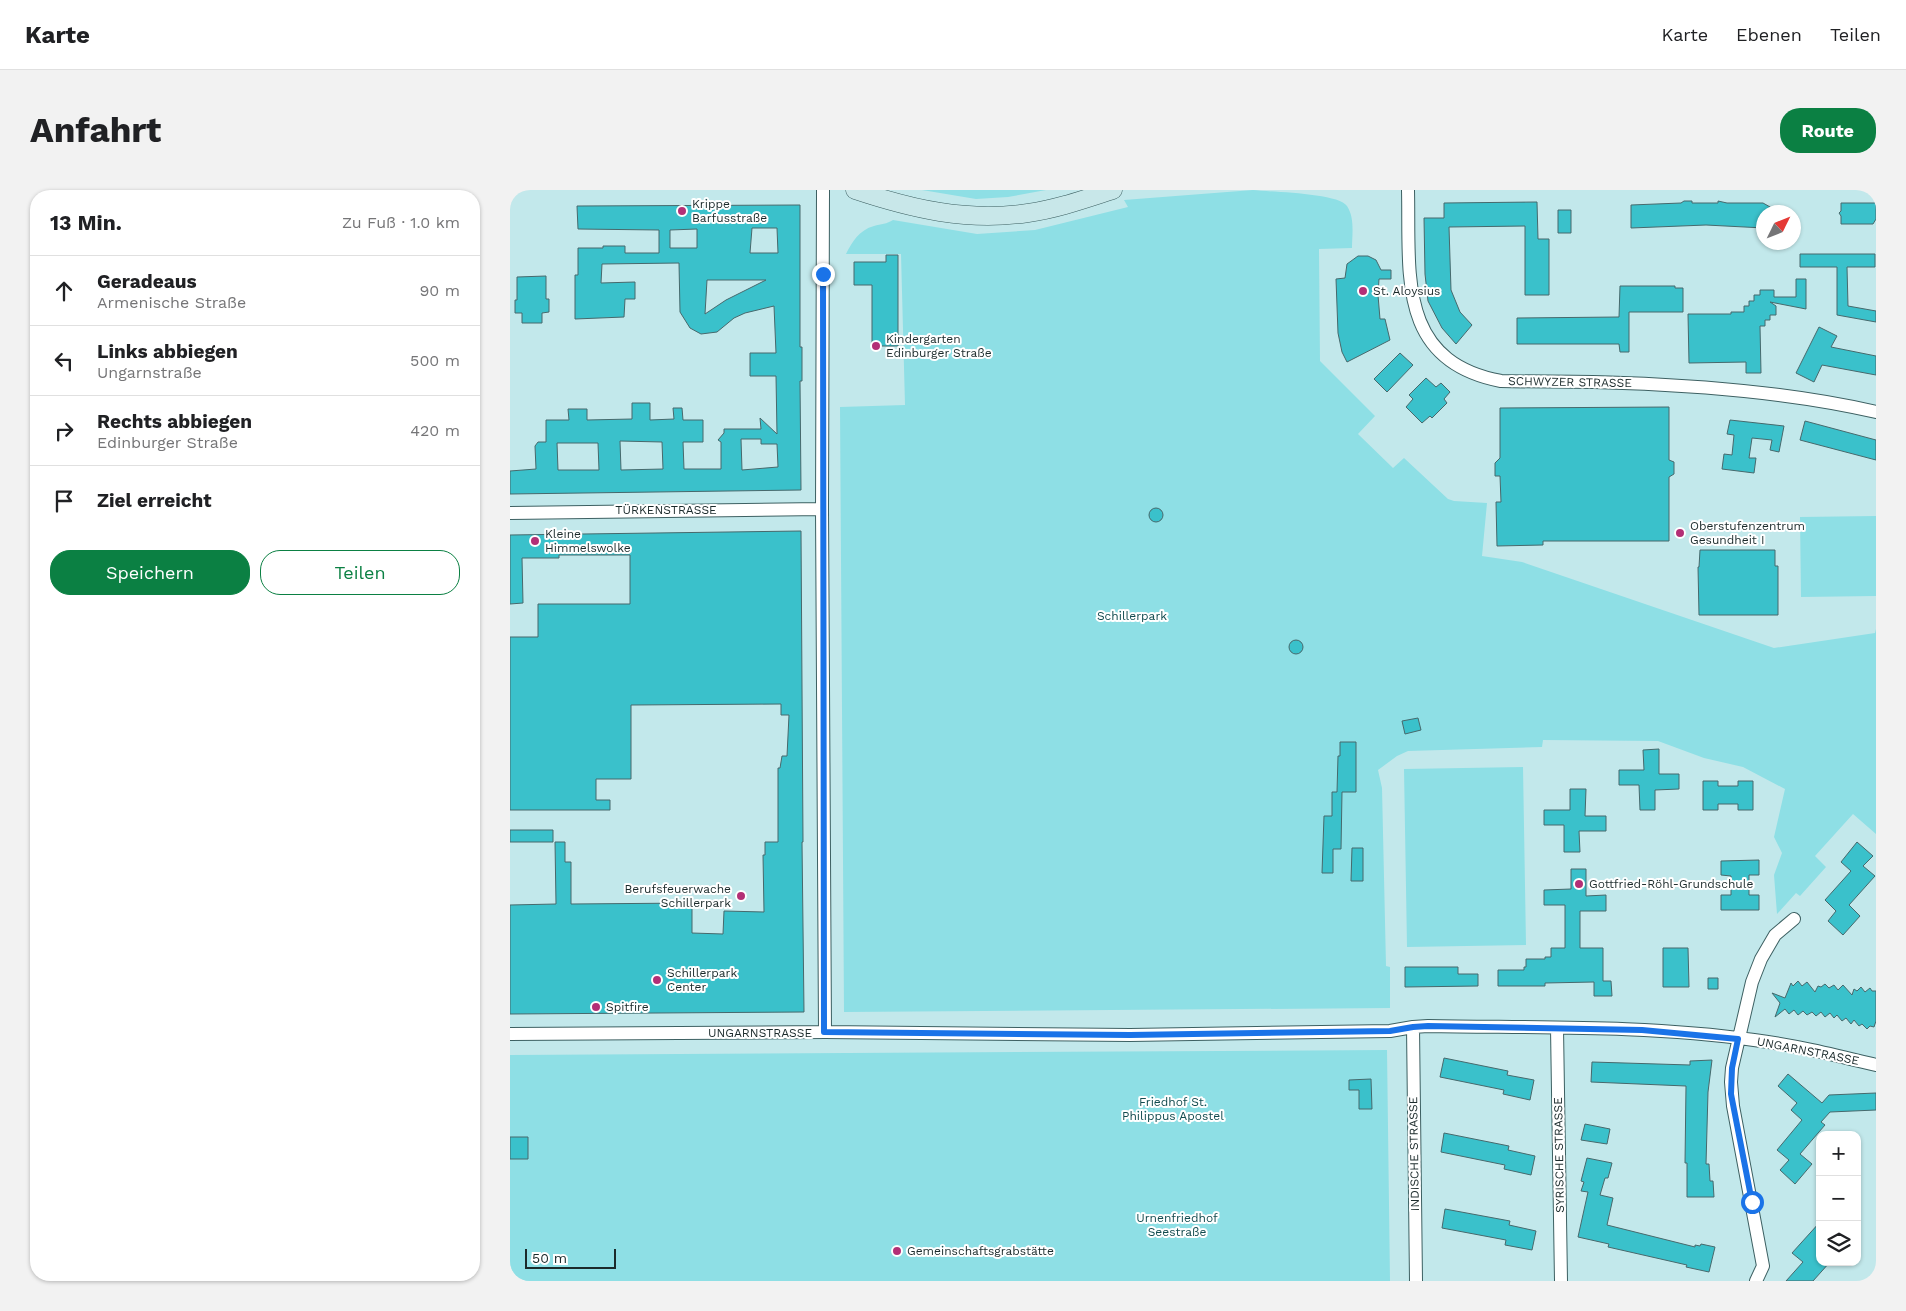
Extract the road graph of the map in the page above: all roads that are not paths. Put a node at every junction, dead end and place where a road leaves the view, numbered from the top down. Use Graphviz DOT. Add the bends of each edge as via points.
graph roads {
  1 [pos="824,190"];
  2 [pos="855,190"];
  3 [pos="1113,190"];
  4 [pos="1408,190"];
  5 [pos="1876,412"];
  6 [pos="822,509"];
  7 [pos="510,513"];
  8 [pos="1794,919"];
  9 [pos="1413,1027"];
  10 [pos="1557,1028"];
  11 [pos="824,1032"];
  12 [pos="510,1034"];
  13 [pos="1738,1039"];
  14 [pos="1876,1065"];
  15 [pos="1416,1281"];
  16 [pos="1561,1281"];
  17 [pos="1756,1281"];
  1 -- 6 [label="street"];
  2 -- 3 [label="main road" via="928,211 985,217 1053,208"];
  4 -- 5 [label="street, SCHWYZER STRASSE" via="1409,274 1414,308 1423,329 1438,350 1467,370 1485,378 1501,380 1622,382 1785,396"];
  6 -- 7 [label="street, TÜRKENSTRASSE"];
  6 -- 11 [label="street"];
  8 -- 13 [label="street" via="1775,935 1761,959"];
  9 -- 10 [label="street, UNGARNSTRASSE"];
  9 -- 11 [label="street, UNGARNSTRASSE" via="1390,1031 1159,1035"];
  9 -- 15 [label="street, INDISCHE STRASSE"];
  10 -- 13 [label="street, UNGARNSTRASSE" via="1642,1030"];
  10 -- 16 [label="street, SYRISCHE STRASSE"];
  11 -- 12 [label="street, UNGARNSTRASSE"];
  13 -- 14 [label="street, UNGARNSTRASSE" via="1789,1045"];
  13 -- 17 [label="street" via="1731,1094 1762,1258 1763,1266"];
}
